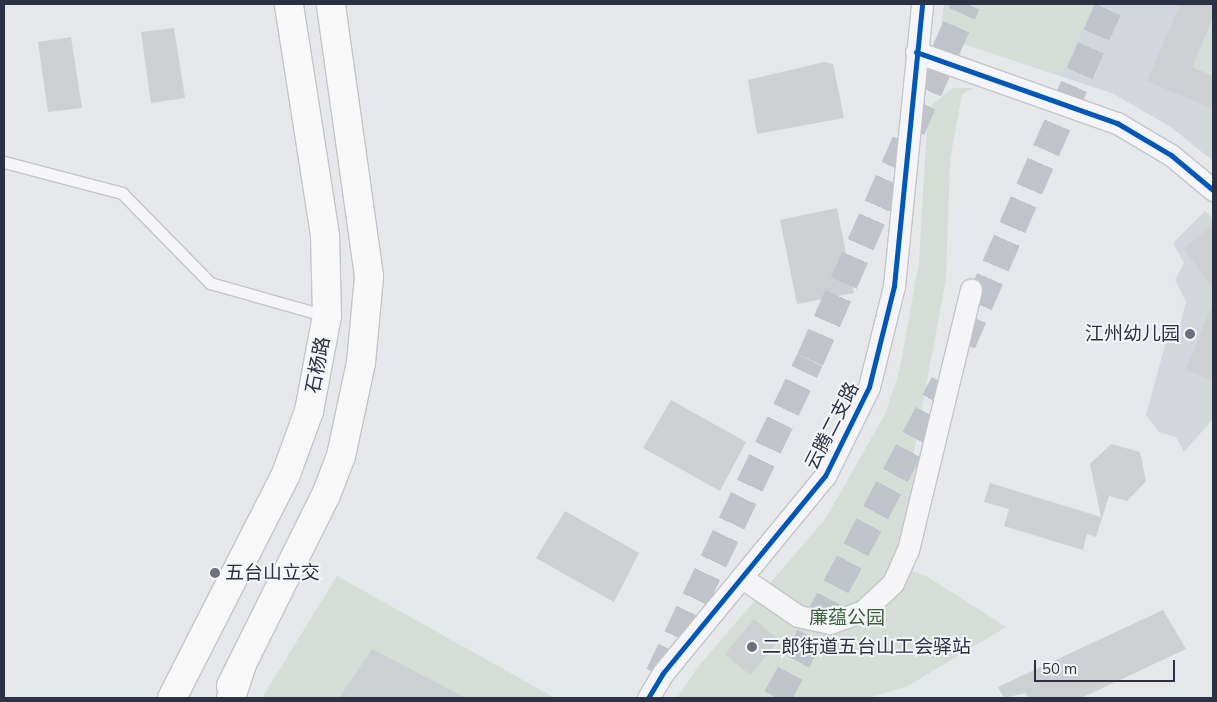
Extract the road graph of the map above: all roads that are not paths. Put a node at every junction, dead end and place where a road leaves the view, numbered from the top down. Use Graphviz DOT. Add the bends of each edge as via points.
graph roads {
  1 [pos="289,4"];
  2 [pos="331,4"];
  3 [pos="922,4"];
  4 [pos="916,52"];
  5 [pos="4,162"];
  6 [pos="1213,190"];
  7 [pos="971,289"];
  8 [pos="327,316"];
  9 [pos="744,579"];
  10 [pos="242,665"];
  11 [pos="172,698"];
  12 [pos="225,698"];
  13 [pos="231,698"];
  14 [pos="648,698"];
  1 -- 8 [label="main road, 石杨路" via="325,235"];
  2 -- 10 [label="main road" via="365,233 367,317 341,456 310,530"];
  3 -- 4 [label="street, 云腾二支路"];
  4 -- 6 [label="street" via="1117,123 1171,155"];
  4 -- 9 [label="street, 云腾二支路" via="894,286 880,356 856,418 825,476"];
  5 -- 8 [label="lane" via="122,193 210,283"];
  7 -- 9 [label="street" via="908,550 894,583 864,611 830,623 789,612"];
  8 -- 11 [label="main road, 石杨路" via="309,411 286,474"];
  9 -- 14 [label="street, 云腾二支路" via="663,673"];
  10 -- 12 [label="main road"];
  10 -- 13 [label="main road"];
}
